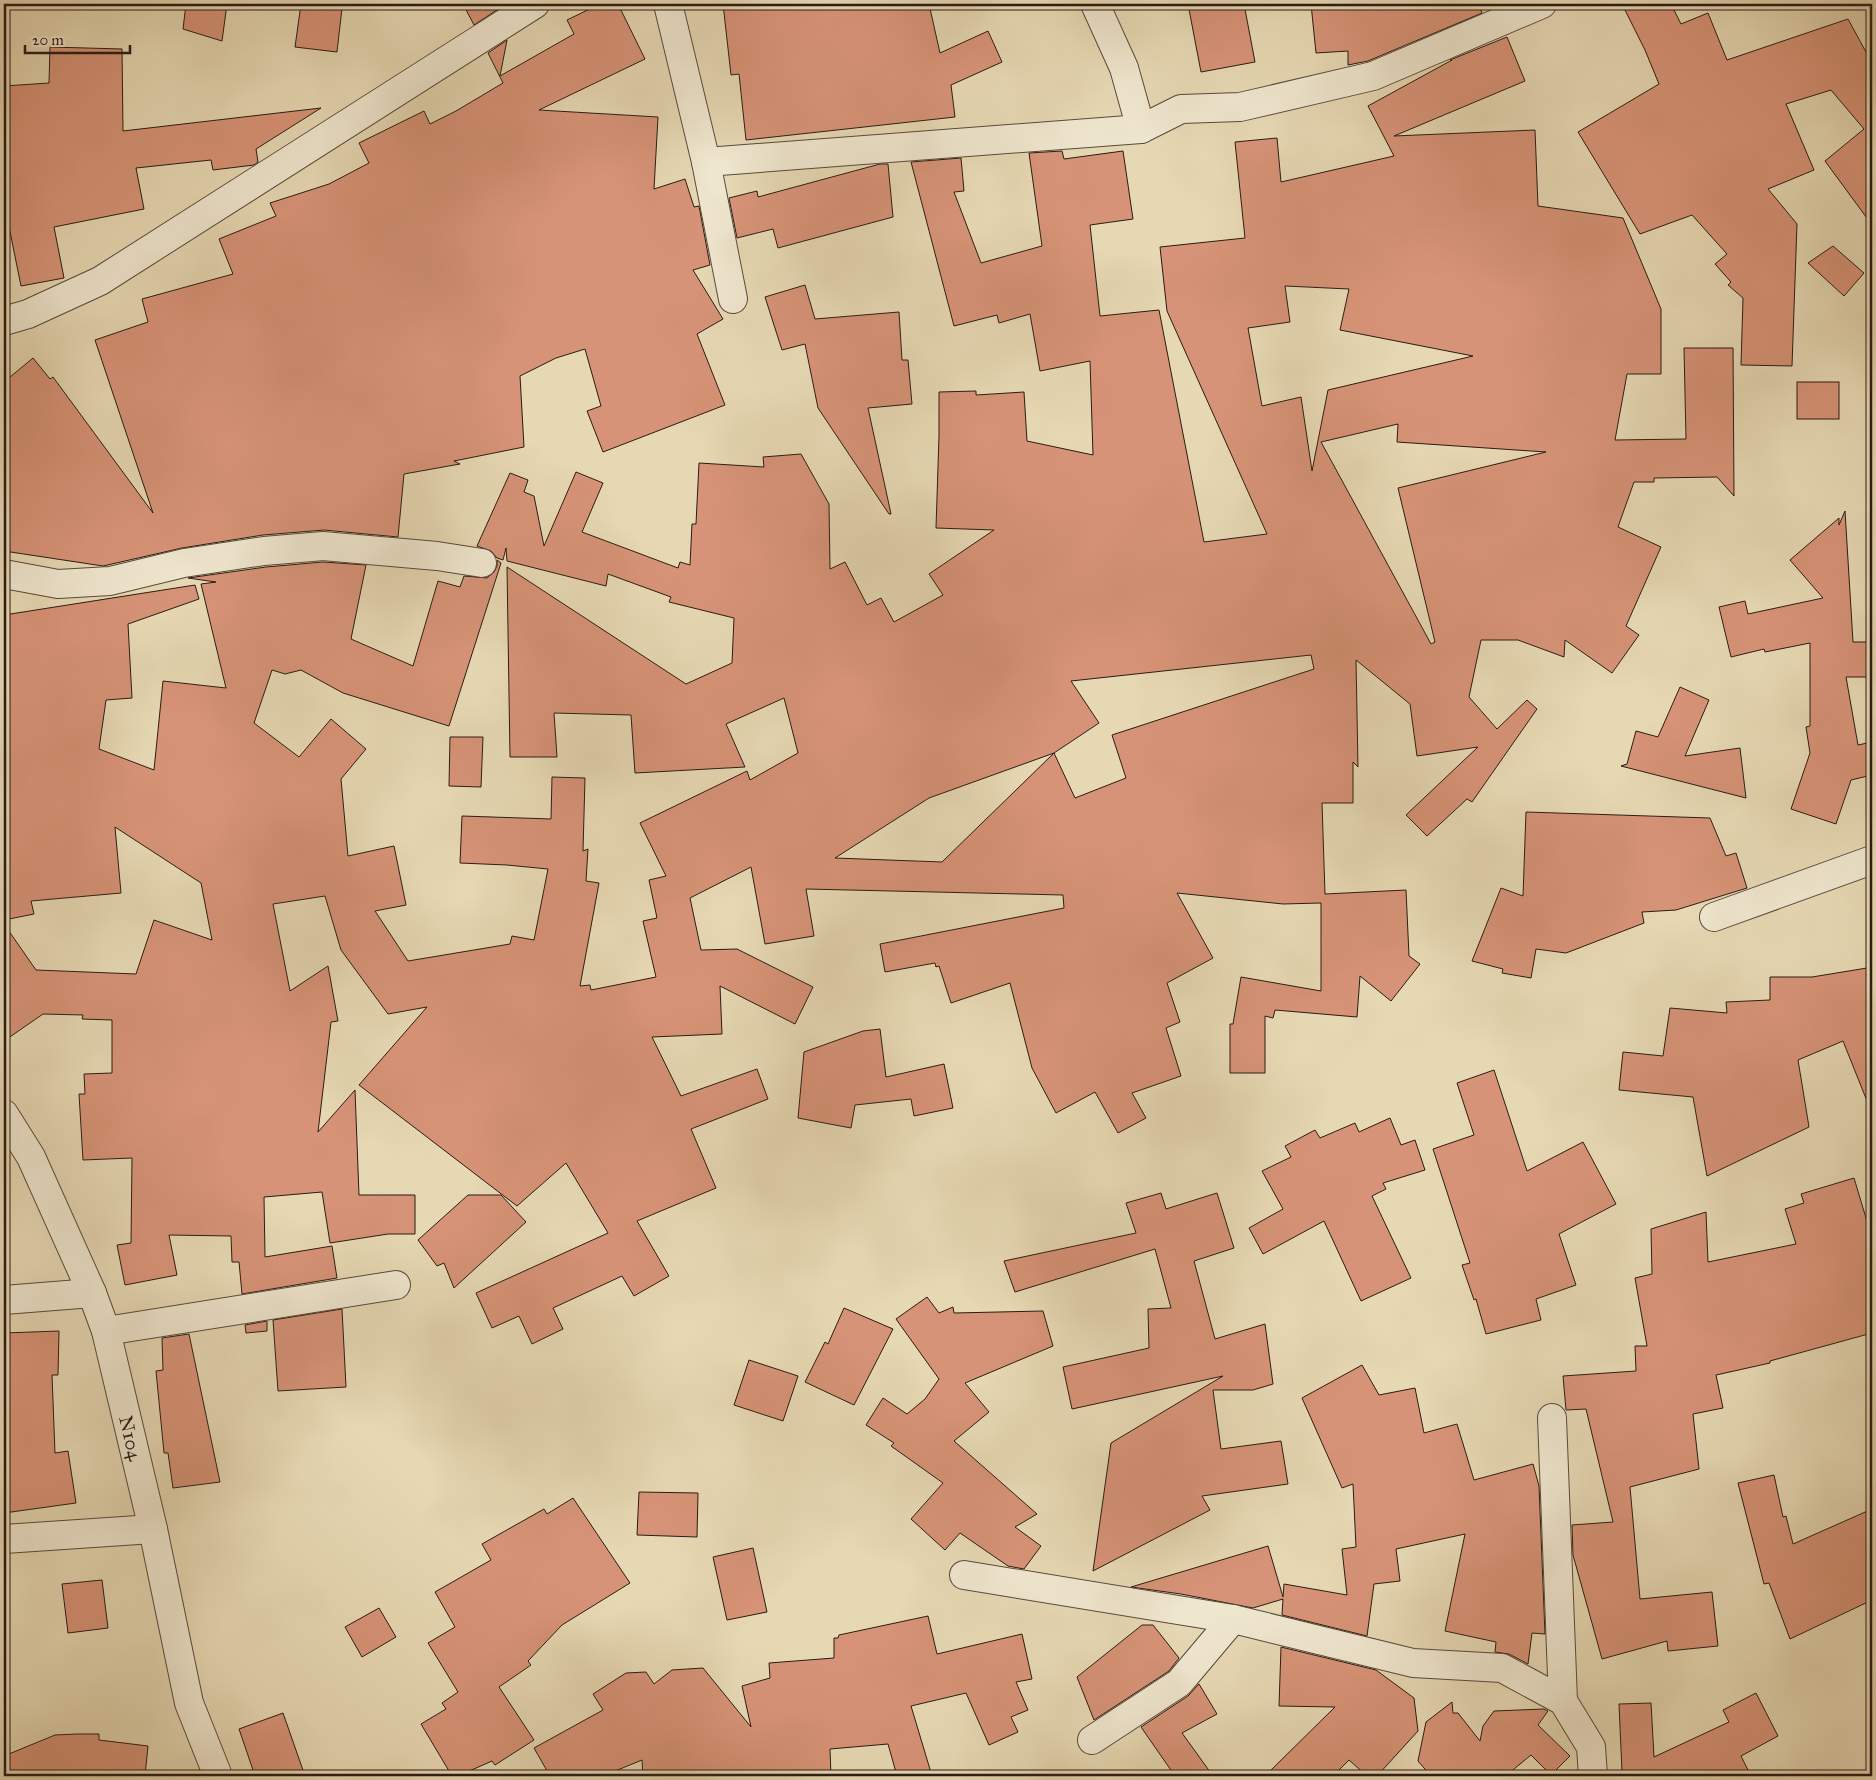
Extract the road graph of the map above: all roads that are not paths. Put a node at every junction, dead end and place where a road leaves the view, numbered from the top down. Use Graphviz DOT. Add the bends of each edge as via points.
graph roads {
  1 [pos="535,4"];
  2 [pos="668,4"];
  3 [pos="1095,4"];
  4 [pos="1542,4"];
  5 [pos="1141,129"];
  6 [pos="706,162"];
  7 [pos="733,299"];
  8 [pos="4,322"];
  9 [pos="482,563"];
  10 [pos="4,574"];
  11 [pos="1872,860"];
  12 [pos="1714,917"];
  13 [pos="4,1114"];
  14 [pos="396,1285"];
  15 [pos="92,1293"];
  16 [pos="4,1300"];
  17 [pos="106,1331"];
  18 [pos="1552,1418"];
  19 [pos="153,1529"];
  20 [pos="4,1539"];
  21 [pos="964,1575"];
  22 [pos="1233,1619"];
  23 [pos="1563,1701"];
  24 [pos="1092,1740"];
  25 [pos="218,1776"];
  26 [pos="1593,1776"];
  1 -- 8 [label="street" via="100,281"];
  2 -- 6 [label="street"];
  3 -- 5 [label="street" via="1124,68"];
  4 -- 5 [label="street" via="1373,76 1240,107 1181,109"];
  5 -- 6 [label="street"];
  6 -- 7 [label="street"];
  9 -- 10 [label="street" via="323,546 264,550 184,563 110,581 58,584"];
  11 -- 12 [label="street"];
  13 -- 15 [label="street, N104 / N104" via="31,1157"];
  14 -- 17 [label="street"];
  15 -- 16 [label="street"];
  15 -- 17 [label="street, N104 / N104"];
  17 -- 19 [label="street, N104 / N104"];
  18 -- 23 [label="street"];
  19 -- 20 [label="street"];
  19 -- 25 [label="street, N104 / N104" via="189,1703"];
  21 -- 22 [label="street"];
  22 -- 23 [label="street" via="1413,1663 1502,1668"];
  22 -- 24 [label="street" via="1179,1683"];
  23 -- 26 [label="street" via="1590,1746"];
}
